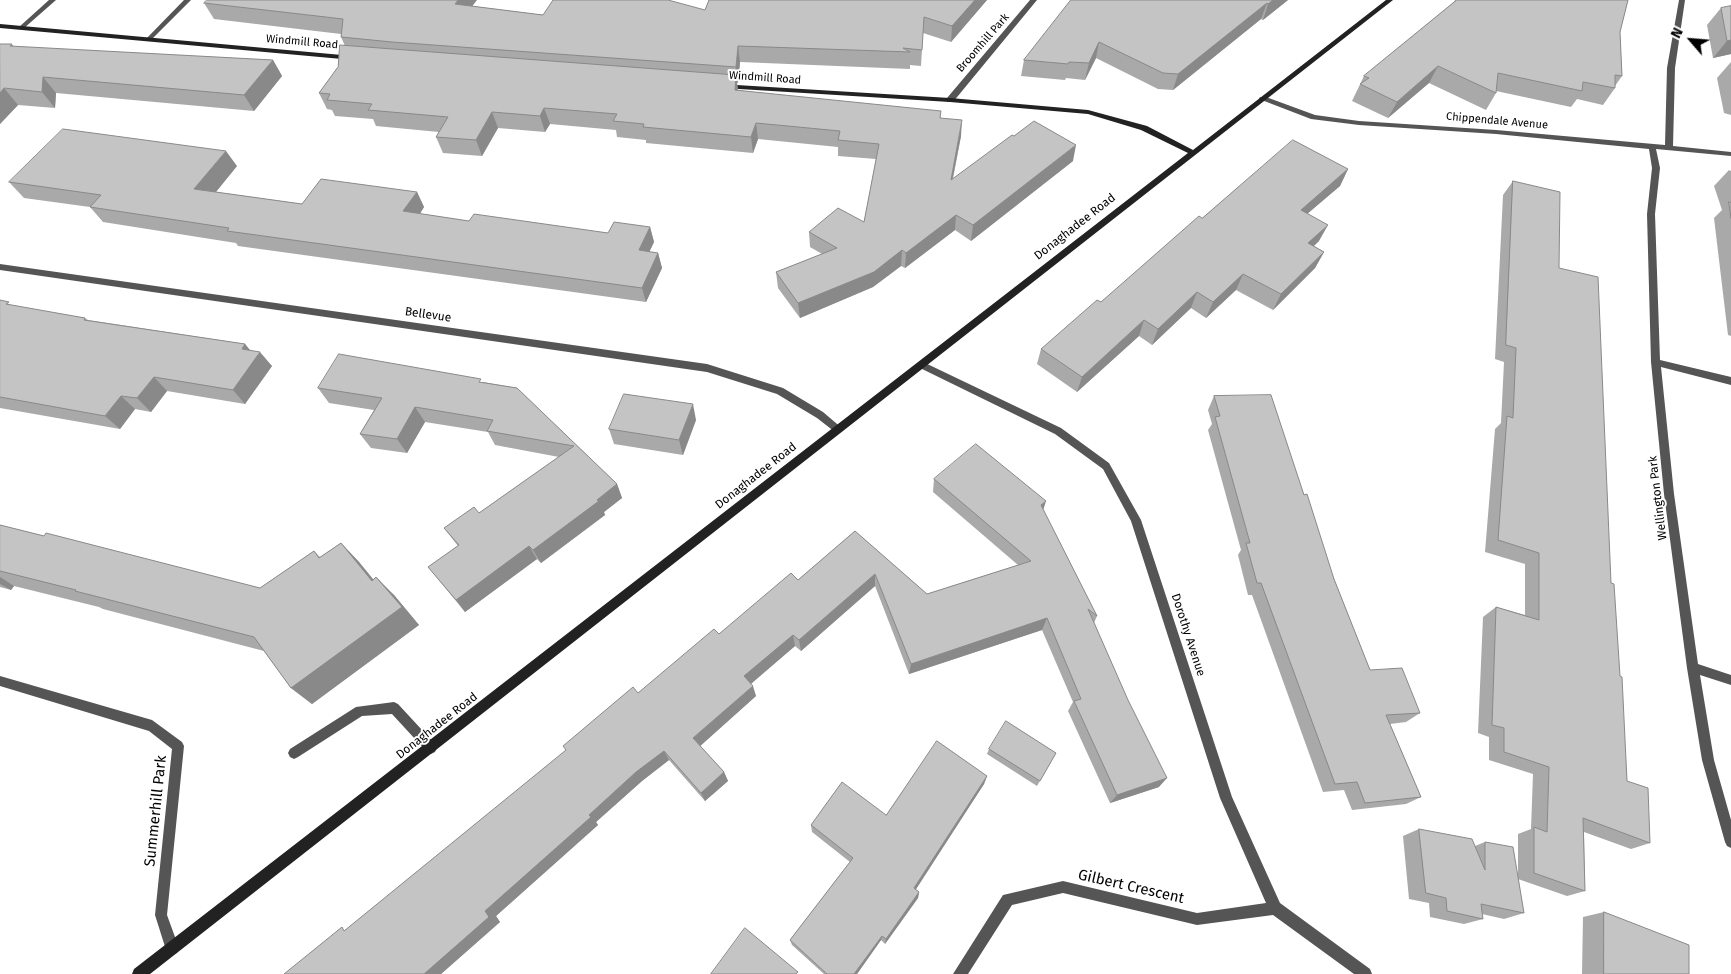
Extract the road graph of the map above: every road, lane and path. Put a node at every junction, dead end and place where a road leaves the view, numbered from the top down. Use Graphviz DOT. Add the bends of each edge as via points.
graph roads {
  1 [pos="53,0"];
  2 [pos="188,0"];
  3 [pos="1034,0"];
  4 [pos="1390,0"];
  5 [pos="1682,0"];
  6 [pos="0,26"];
  7 [pos="21,28"];
  8 [pos="148,40"];
  9 [pos="361,59"];
  10 [pos="713,86"];
  11 [pos="1263,99"];
  12 [pos="950,100"];
  13 [pos="1652,146"];
  14 [pos="1669,147"];
  15 [pos="1193,153"];
  16 [pos="1731,154"];
  17 [pos="0,267"];
  18 [pos="1656,362"];
  19 [pos="921,365"];
  20 [pos="1731,381"];
  21 [pos="838,429"];
  22 [pos="1693,668"];
  23 [pos="1731,680"];
  24 [pos="0,681"];
  25 [pos="431,748"];
  26 [pos="294,753"];
  27 [pos="1731,842"];
  28 [pos="1275,908"];
  29 [pos="172,948"];
  30 [pos="139,974"];
  31 [pos="960,974"];
  32 [pos="1364,974"];
  1 -- 7 [label="street"];
  2 -- 8 [label="street"];
  3 -- 12 [label="street, Broomhill Park"];
  4 -- 11 [label="main road, Donaghadee Road"];
  5 -- 14 [label="street" via="1671,68"];
  6 -- 7 [label="main road, Windmill Road"];
  7 -- 8 [label="main road, Windmill Road"];
  8 -- 9 [label="main road, Windmill Road"];
  10 -- 12 [label="main road, Windmill Road"];
  11 -- 13 [label="street, Chippendale Avenue" via="1314,117 1359,123"];
  11 -- 15 [label="main road, Donaghadee Road"];
  12 -- 15 [label="main road, Windmill Road" via="1088,112 1144,128"];
  13 -- 14 [label="street, Chippendale Avenue"];
  13 -- 18 [label="street, Wellington Park" via="1656,168 1651,214"];
  14 -- 16 [label="street, Chippendale Avenue"];
  15 -- 19 [label="main road, Donaghadee Road"];
  17 -- 21 [label="street, Bellevue" via="707,368 780,391"];
  18 -- 20 [label="street"];
  18 -- 22 [label="street, Wellington Park" via="1669,494"];
  19 -- 21 [label="main road, Donaghadee Road"];
  19 -- 28 [label="street, Dorothy Avenue" via="1058,432 1106,466 1136,520 1226,798"];
  21 -- 25 [label="main road, Donaghadee Road"];
  22 -- 23 [label="street"];
  22 -- 27 [label="street, Wellington Park" via="1708,760"];
  24 -- 29 [label="street, Summerhill Park" via="152,726 178,746 162,915"];
  25 -- 26 [label="street" via="394,708 360,711"];
  25 -- 29 [label="main road, Donaghadee Road"];
  28 -- 31 [label="street, Gilbert Crescent" via="1197,919 1063,887 1008,900"];
  28 -- 32 [label="street, Dorothy Avenue"];
  29 -- 30 [label="main road, Donaghadee Road"];
}
